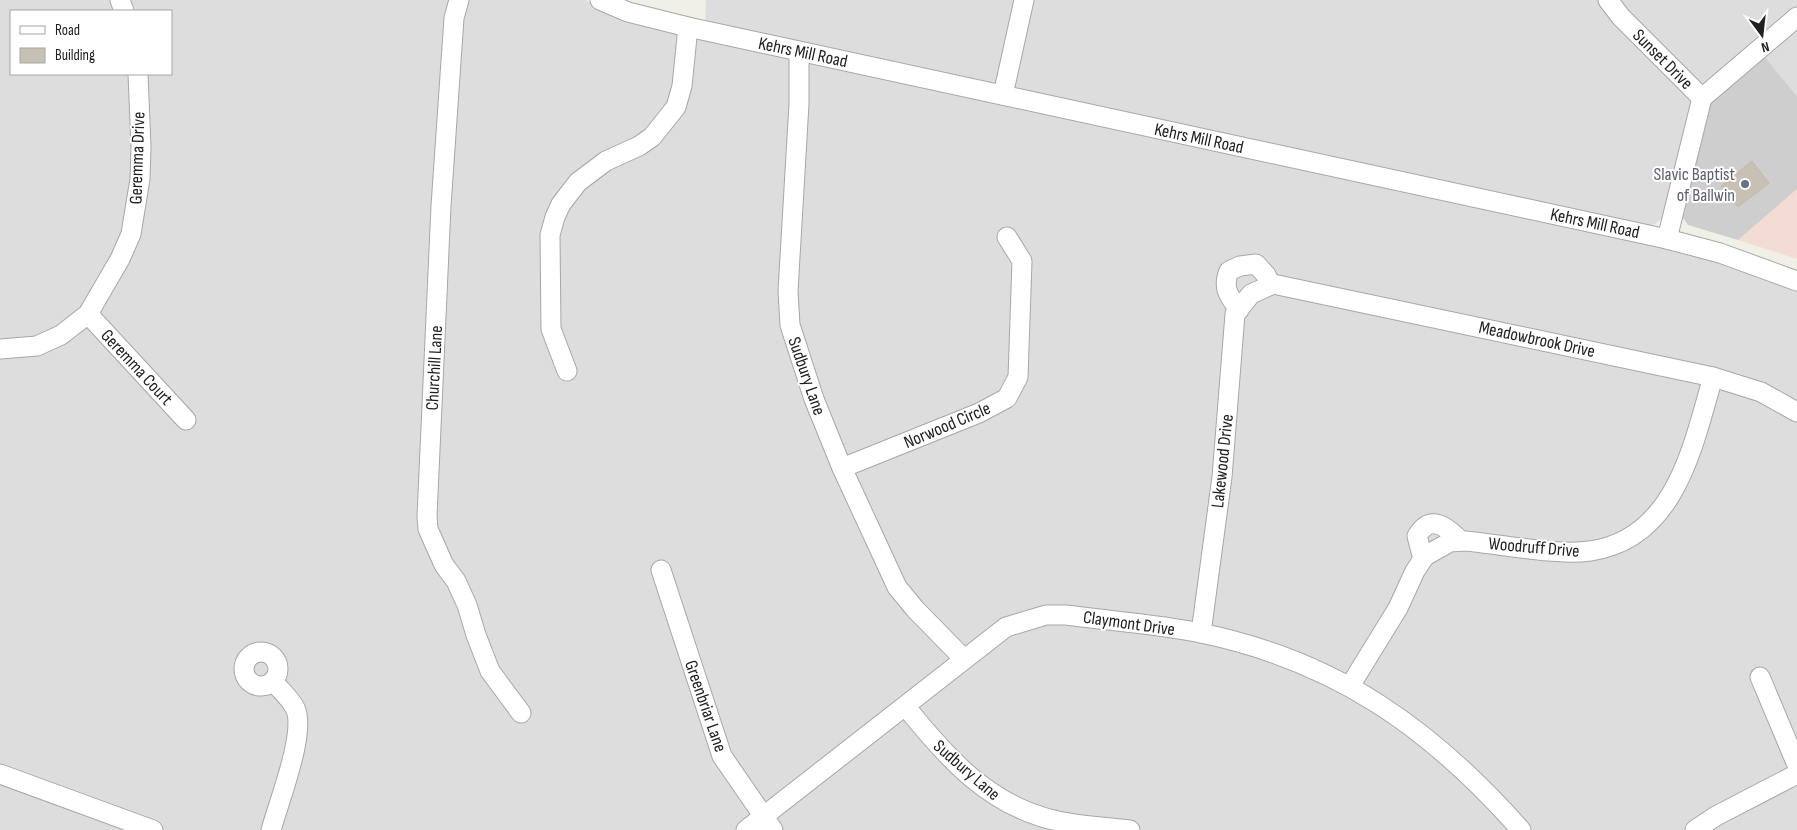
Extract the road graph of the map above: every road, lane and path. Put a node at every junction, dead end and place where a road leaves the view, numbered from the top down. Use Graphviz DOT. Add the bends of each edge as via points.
graph roads {
  1 [pos="459,0"];
  2 [pos="600,0"];
  3 [pos="1024,0"];
  4 [pos="1608,0"];
  5 [pos="1797,17"];
  6 [pos="688,27"];
  7 [pos="800,52"];
  8 [pos="138,75"];
  9 [pos="1003,95"];
  10 [pos="1702,98"];
  11 [pos="1007,237"];
  12 [pos="1667,239"];
  13 [pos="1797,281"];
  14 [pos="1271,285"];
  15 [pos="1251,294"];
  16 [pos="1238,310"];
  17 [pos="88,314"];
  18 [pos="0,349"];
  19 [pos="567,371"];
  20 [pos="1713,377"];
  21 [pos="1797,412"];
  22 [pos="186,420"];
  23 [pos="842,468"];
  24 [pos="1460,541"];
  25 [pos="1423,559"];
  26 [pos="661,570"];
  27 [pos="1201,633"];
  28 [pos="964,659"];
  29 [pos="1760,677"];
  30 [pos="273,681"];
  31 [pos="1350,686"];
  32 [pos="906,707"];
  33 [pos="521,713"];
  34 [pos="1797,765"];
  35 [pos="0,774"];
  36 [pos="1797,774"];
  37 [pos="768,823"];
  38 [pos="153,830"];
  39 [pos="271,830"];
  40 [pos="746,830"];
  41 [pos="1130,830"];
  42 [pos="1520,830"];
  43 [pos="1695,830"];
  1 -- 33 [label="street, Churchill Lane" via="454,18 442,206 428,529 467,605 490,671"];
  2 -- 6 [label="street, Kehrs Mill Road" via="628,12"];
  3 -- 9 [label="street"];
  4 -- 10 [label="street, Sunset Drive"];
  5 -- 10 [label="street"];
  6 -- 7 [label="street, Kehrs Mill Road"];
  6 -- 19 [label="street" via="682,86 676,107 652,137 606,162 578,182 555,217 550,236 551,329"];
  7 -- 9 [label="street, Kehrs Mill Road"];
  7 -- 23 [label="street, Sudbury Lane" via="788,291 790,325 814,399"];
  8 -- 17 [label="street, Geremma Drive" via="140,179 133,225 120,259"];
  9 -- 12 [label="street, Kehrs Mill Road"];
  10 -- 12 [label="street, Sunset Drive"];
  11 -- 23 [label="street, Norwood Circle" via="1022,261 1018,377 1007,398 979,413"];
  12 -- 13 [label="street, Kehrs Mill Road" via="1720,253"];
  14 -- 15 [label="street, Meadowbrook Drive"];
  14 -- 16 [label="street" via="1256,264 1229,271 1226,291"];
  14 -- 20 [label="street, Meadowbrook Drive" via="1285,285"];
  15 -- 16 [label="street, Lakewood Drive"];
  16 -- 27 [label="street, Lakewood Drive" via="1235,314 1222,477"];
  17 -- 18 [label="street, Geremma Drive" via="49,342"];
  17 -- 22 [label="street, Geremma Court"];
  20 -- 21 [label="street, Meadowbrook Drive" via="1761,392"];
  20 -- 24 [label="street, Woodruff Drive" via="1677,486 1666,505 1632,535 1611,546 1567,552"];
  23 -- 28 [label="street, Sudbury Lane" via="897,587"];
  24 -- 25 [label="street, Woodruff Drive" via="1450,542"];
  24 -- 25 [label="street" via="1443,526 1431,523 1417,536"];
  25 -- 31 [label="street, Woodruff Drive" via="1398,608"];
  26 -- 37 [label="street, Greenbriar Lane" via="722,756"];
  27 -- 28 [label="street, Claymont Drive" via="1066,614 1046,616 1006,627"];
  27 -- 31 [label="street, Claymont Drive" via="1268,650"];
  28 -- 32 [label="street, Claymont Drive"];
  29 -- 34 [label="street"];
  30 -- 39 [label="street" via="296,710 298,720 295,747"];
  31 -- 42 [label="street, Claymont Drive" via="1428,737 1492,797"];
  32 -- 37 [label="street, Claymont Drive"];
  32 -- 41 [label="street, Sudbury Lane" via="953,762 996,797 1037,816"];
  35 -- 38 [label="street"];
  36 -- 43 [label="street"];
  37 -- 40 [label="street, Claymont Drive"];
}
